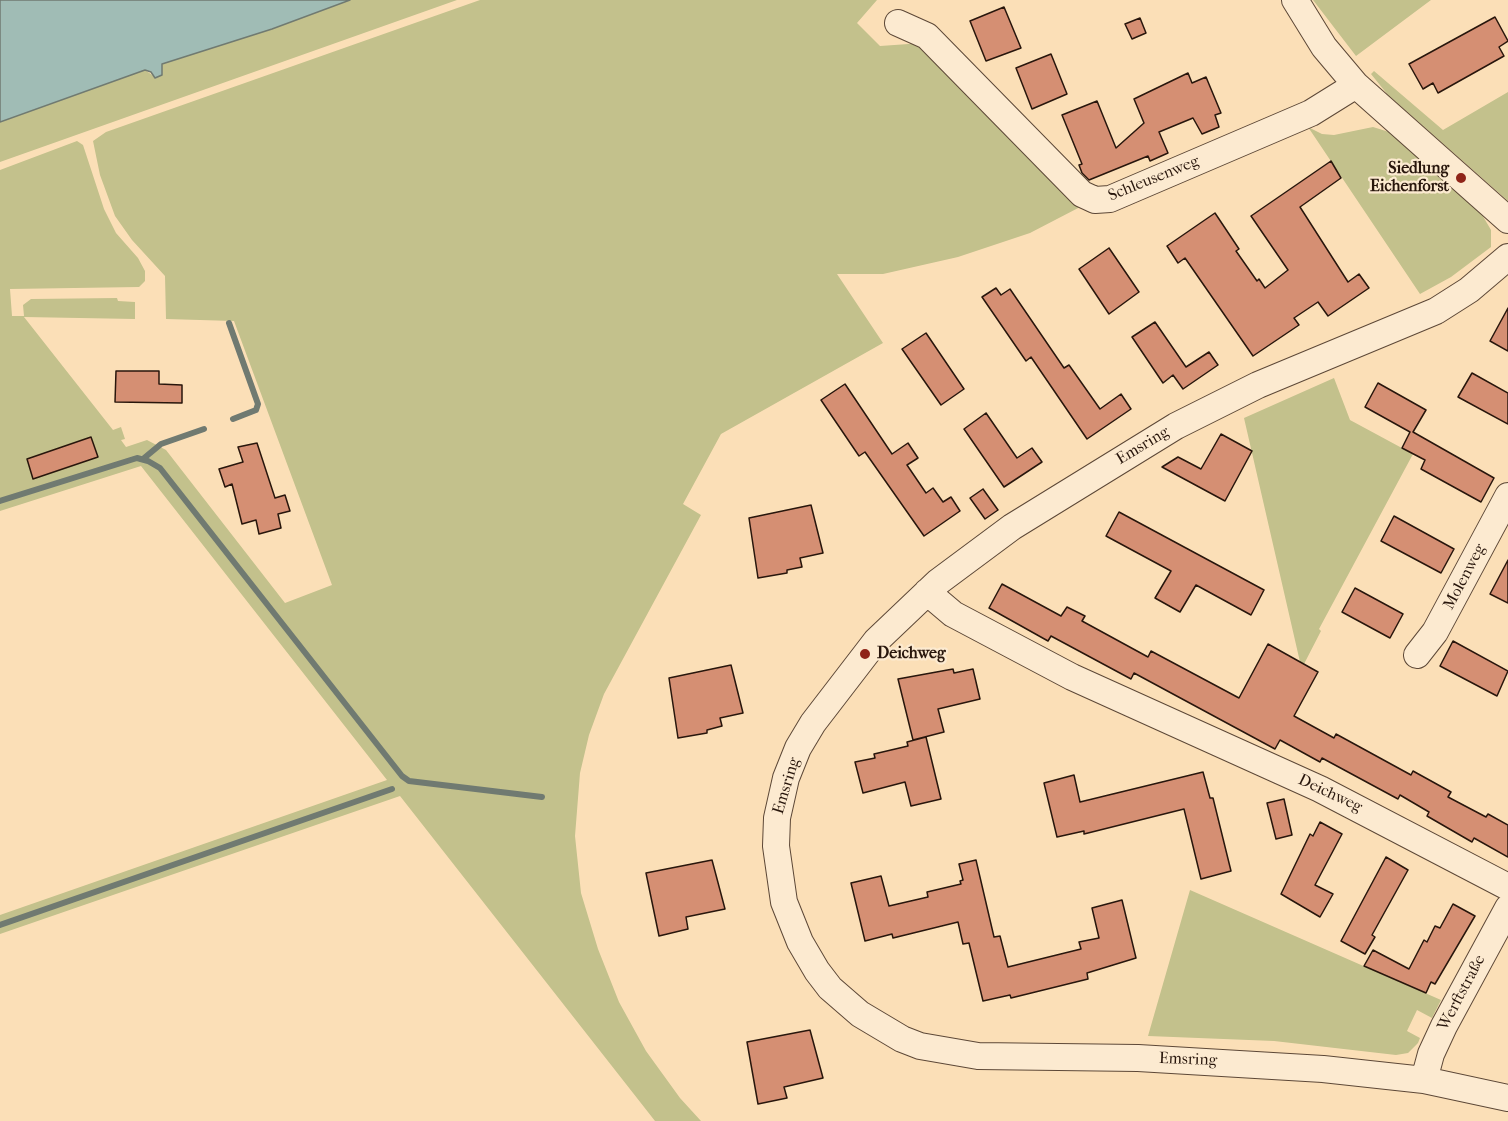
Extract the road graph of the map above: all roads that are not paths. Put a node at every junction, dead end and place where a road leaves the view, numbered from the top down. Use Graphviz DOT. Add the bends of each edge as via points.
graph roads {
  1 [pos="1294,0"];
  2 [pos="898,23"];
  3 [pos="1356,85"];
  4 [pos="1508,220"];
  5 [pos="1508,257"];
  6 [pos="1508,496"];
  7 [pos="927,592"];
  8 [pos="1417,655"];
  9 [pos="1508,887"];
  10 [pos="1508,908"];
  11 [pos="1424,1080"];
  12 [pos="1508,1098"];
  1 -- 3 [label="street"];
  2 -- 3 [label="street, Schleusenweg" via="927,36 1082,194 1095,200 1110,199 1311,113"];
  3 -- 4 [label="street"];
  5 -- 7 [label="street, Emsring" via="1436,311 1258,386 1176,426 1012,527"];
  6 -- 8 [label="street, Molenweg" via="1435,632"];
  7 -- 9 [label="street, Deichweg" via="953,614 1072,677 1370,812"];
  7 -- 11 [label="street, Emsring" via="876,640 833,695 798,748 780,798 776,846 784,902 800,942 830,988 875,1025 902,1039 950,1053 1243,1062"];
  10 -- 11 [label="street, Werftstraße" via="1444,1026"];
  11 -- 12 [label="street, Emsring"];
}
